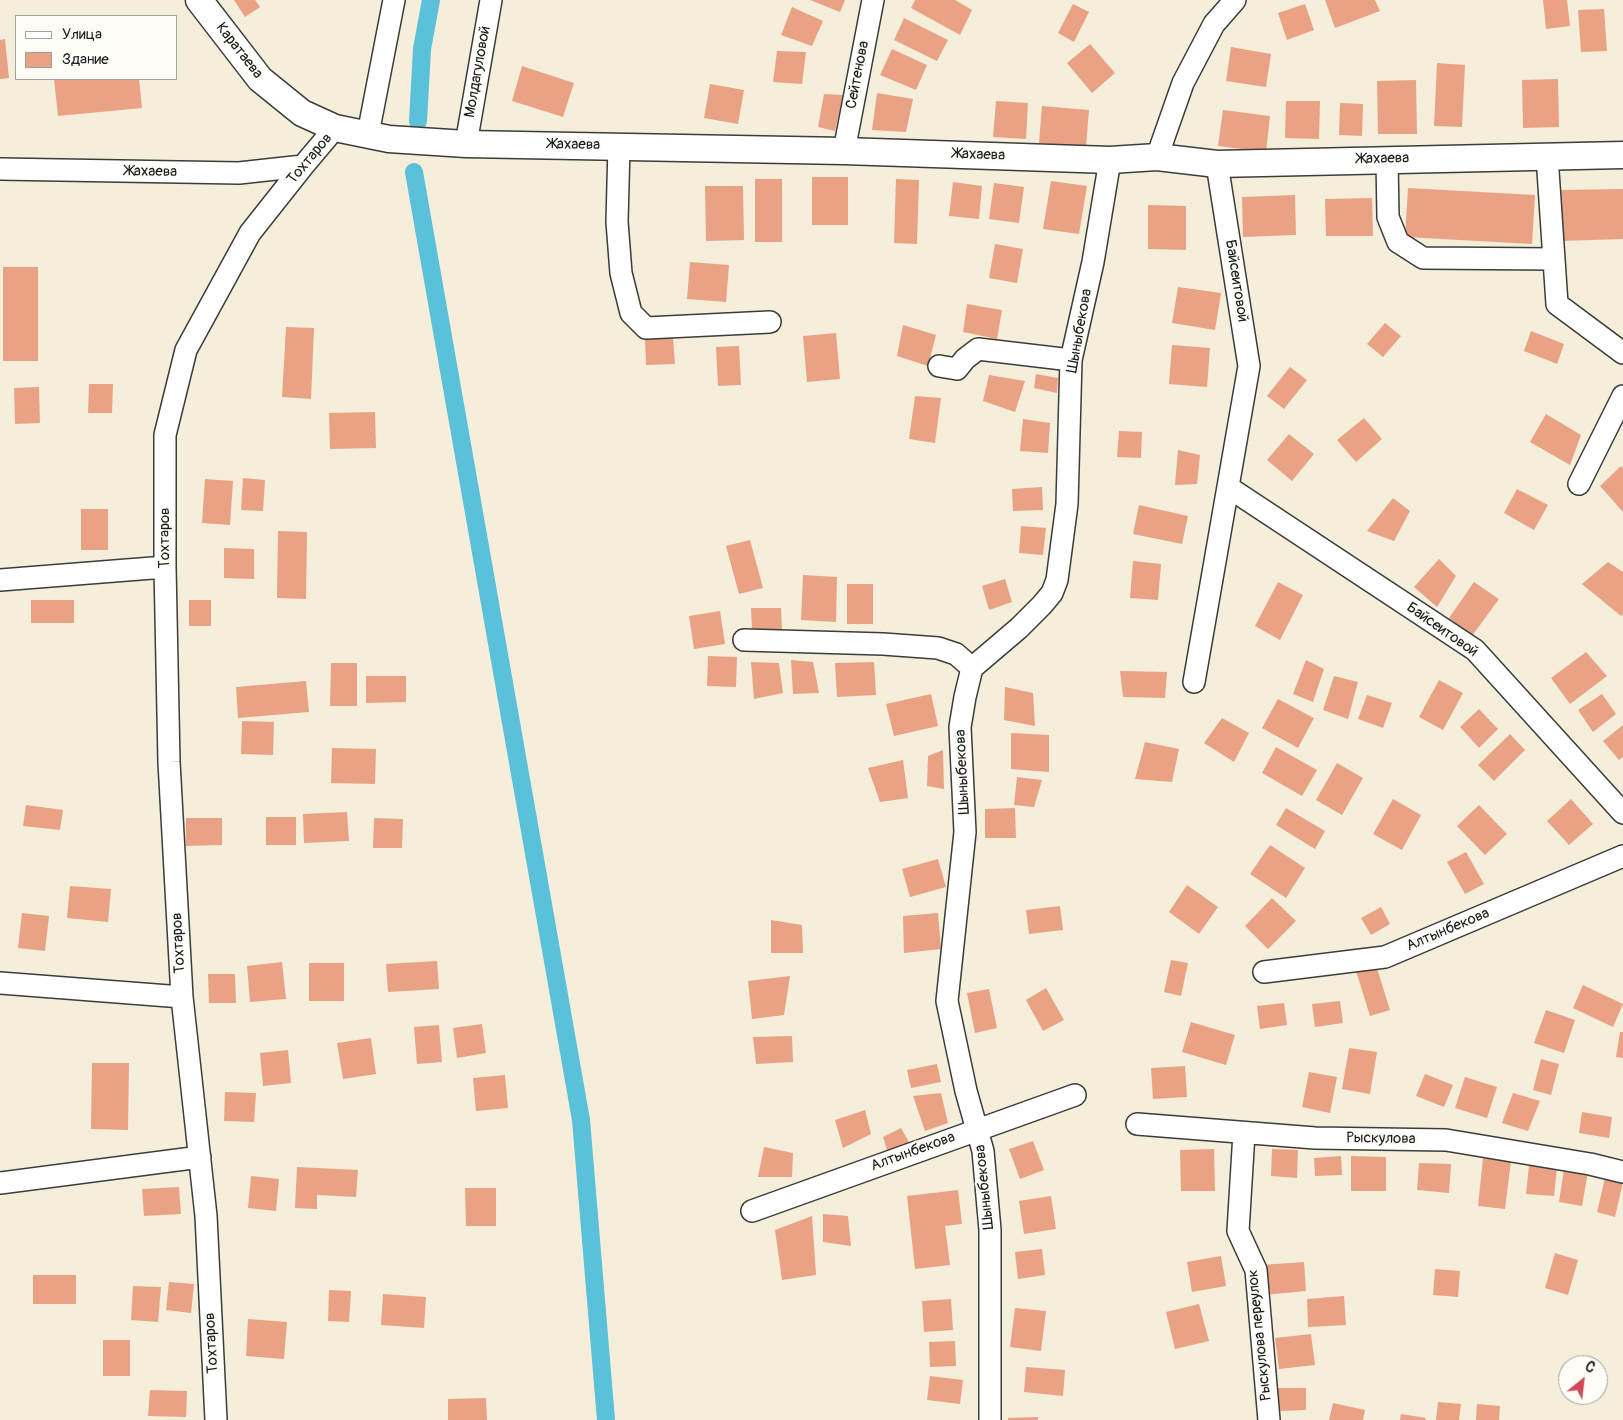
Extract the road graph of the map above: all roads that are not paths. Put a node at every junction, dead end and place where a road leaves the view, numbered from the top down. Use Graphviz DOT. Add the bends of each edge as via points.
graph roads {
  1 [pos="199,0"];
  2 [pos="394,0"];
  3 [pos="491,0"];
  4 [pos="873,0"];
  5 [pos="1235,0"];
  6 [pos="335,128"];
  7 [pos="378,137"];
  8 [pos="461,143"];
  9 [pos="619,146"];
  10 [pos="844,151"];
  11 [pos="1623,155"];
  12 [pos="1547,156"];
  13 [pos="1157,157"];
  14 [pos="1387,159"];
  15 [pos="1110,160"];
  16 [pos="1217,164"];
  17 [pos="303,166"];
  18 [pos="0,169"];
  19 [pos="1554,259"];
  20 [pos="770,322"];
  21 [pos="1623,353"];
  22 [pos="1071,360"];
  23 [pos="939,366"];
  24 [pos="1623,396"];
  25 [pos="1579,484"];
  26 [pos="1228,487"];
  27 [pos="165,566"];
  28 [pos="0,580"];
  29 [pos="744,640"];
  30 [pos="972,668"];
  31 [pos="1194,682"];
  32 [pos="1623,813"];
  33 [pos="1623,856"];
  34 [pos="1264,972"];
  35 [pos="0,983"];
  36 [pos="182,997"];
  37 [pos="1075,1095"];
  38 [pos="1137,1124"];
  39 [pos="977,1129"];
  40 [pos="1244,1133"];
  41 [pos="200,1157"];
  42 [pos="1623,1172"];
  43 [pos="0,1184"];
  44 [pos="752,1211"];
  45 [pos="216,1420"];
  46 [pos="990,1420"];
  47 [pos="1270,1420"];
  1 -- 6 [label="street, Каратаева" via="260,79 302,113"];
  2 -- 7 [label="street"];
  3 -- 8 [label="street, Молдагуловой"];
  4 -- 10 [label="street, Сейтенова"];
  5 -- 13 [label="street" via="1214,24 1183,83"];
  6 -- 7 [label="street, Жахаева"];
  6 -- 17 [label="street, Тохтаров"];
  7 -- 8 [label="street, Жахаева"];
  8 -- 9 [label="street, Жахаева"];
  9 -- 10 [label="street, Жахаева"];
  9 -- 20 [label="street" via="616,222 621,273 631,313 646,328"];
  10 -- 15 [label="street, Жахаева"];
  11 -- 12 [label="street, Жахаева"];
  12 -- 14 [label="street, Жахаева"];
  12 -- 19 [label="street"];
  13 -- 15 [label="street, Жахаева"];
  13 -- 16 [label="street, Жахаева"];
  14 -- 16 [label="street, Жахаева"];
  14 -- 19 [label="street" via="1388,217 1398,242 1423,258"];
  15 -- 22 [label="street, Шыныбекова" via="1093,262"];
  16 -- 26 [label="street, Байсеитовой" via="1249,366"];
  17 -- 18 [label="street, Жахаева" via="239,173"];
  17 -- 27 [label="street, Тохтаров" via="250,233 186,350 165,435"];
  19 -- 21 [label="street" via="1558,304"];
  22 -- 23 [label="street" via="978,349 957,369"];
  22 -- 30 [label="street, Шыныбекова" via="1066,504 1058,580 1042,605"];
  24 -- 25 [label="street"];
  26 -- 31 [label="street, Байсеитовой"];
  26 -- 32 [label="street, Байсеитовой" via="1475,650"];
  27 -- 28 [label="street"];
  27 -- 36 [label="street, Тохтаров" via="169,762"];
  29 -- 30 [label="street" via="938,648 956,654"];
  30 -- 39 [label="street, Шыныбекова" via="960,727 965,832 947,1001"];
  33 -- 34 [label="street, Алтынбекова" via="1385,957"];
  35 -- 36 [label="street"];
  36 -- 41 [label="street, Тохтаров"];
  37 -- 39 [label="street, Алтынбекова"];
  38 -- 40 [label="street, Рыскулова"];
  39 -- 44 [label="street, Алтынбекова"];
  39 -- 46 [label="street, Шыныбекова" via="984,1151 990,1230"];
  40 -- 42 [label="street, Рыскулова" via="1315,1138 1446,1140"];
  40 -- 47 [label="street, Рыскулова переулок" via="1238,1231 1256,1270"];
  41 -- 43 [label="street"];
  41 -- 45 [label="street, Тохтаров"];
}
